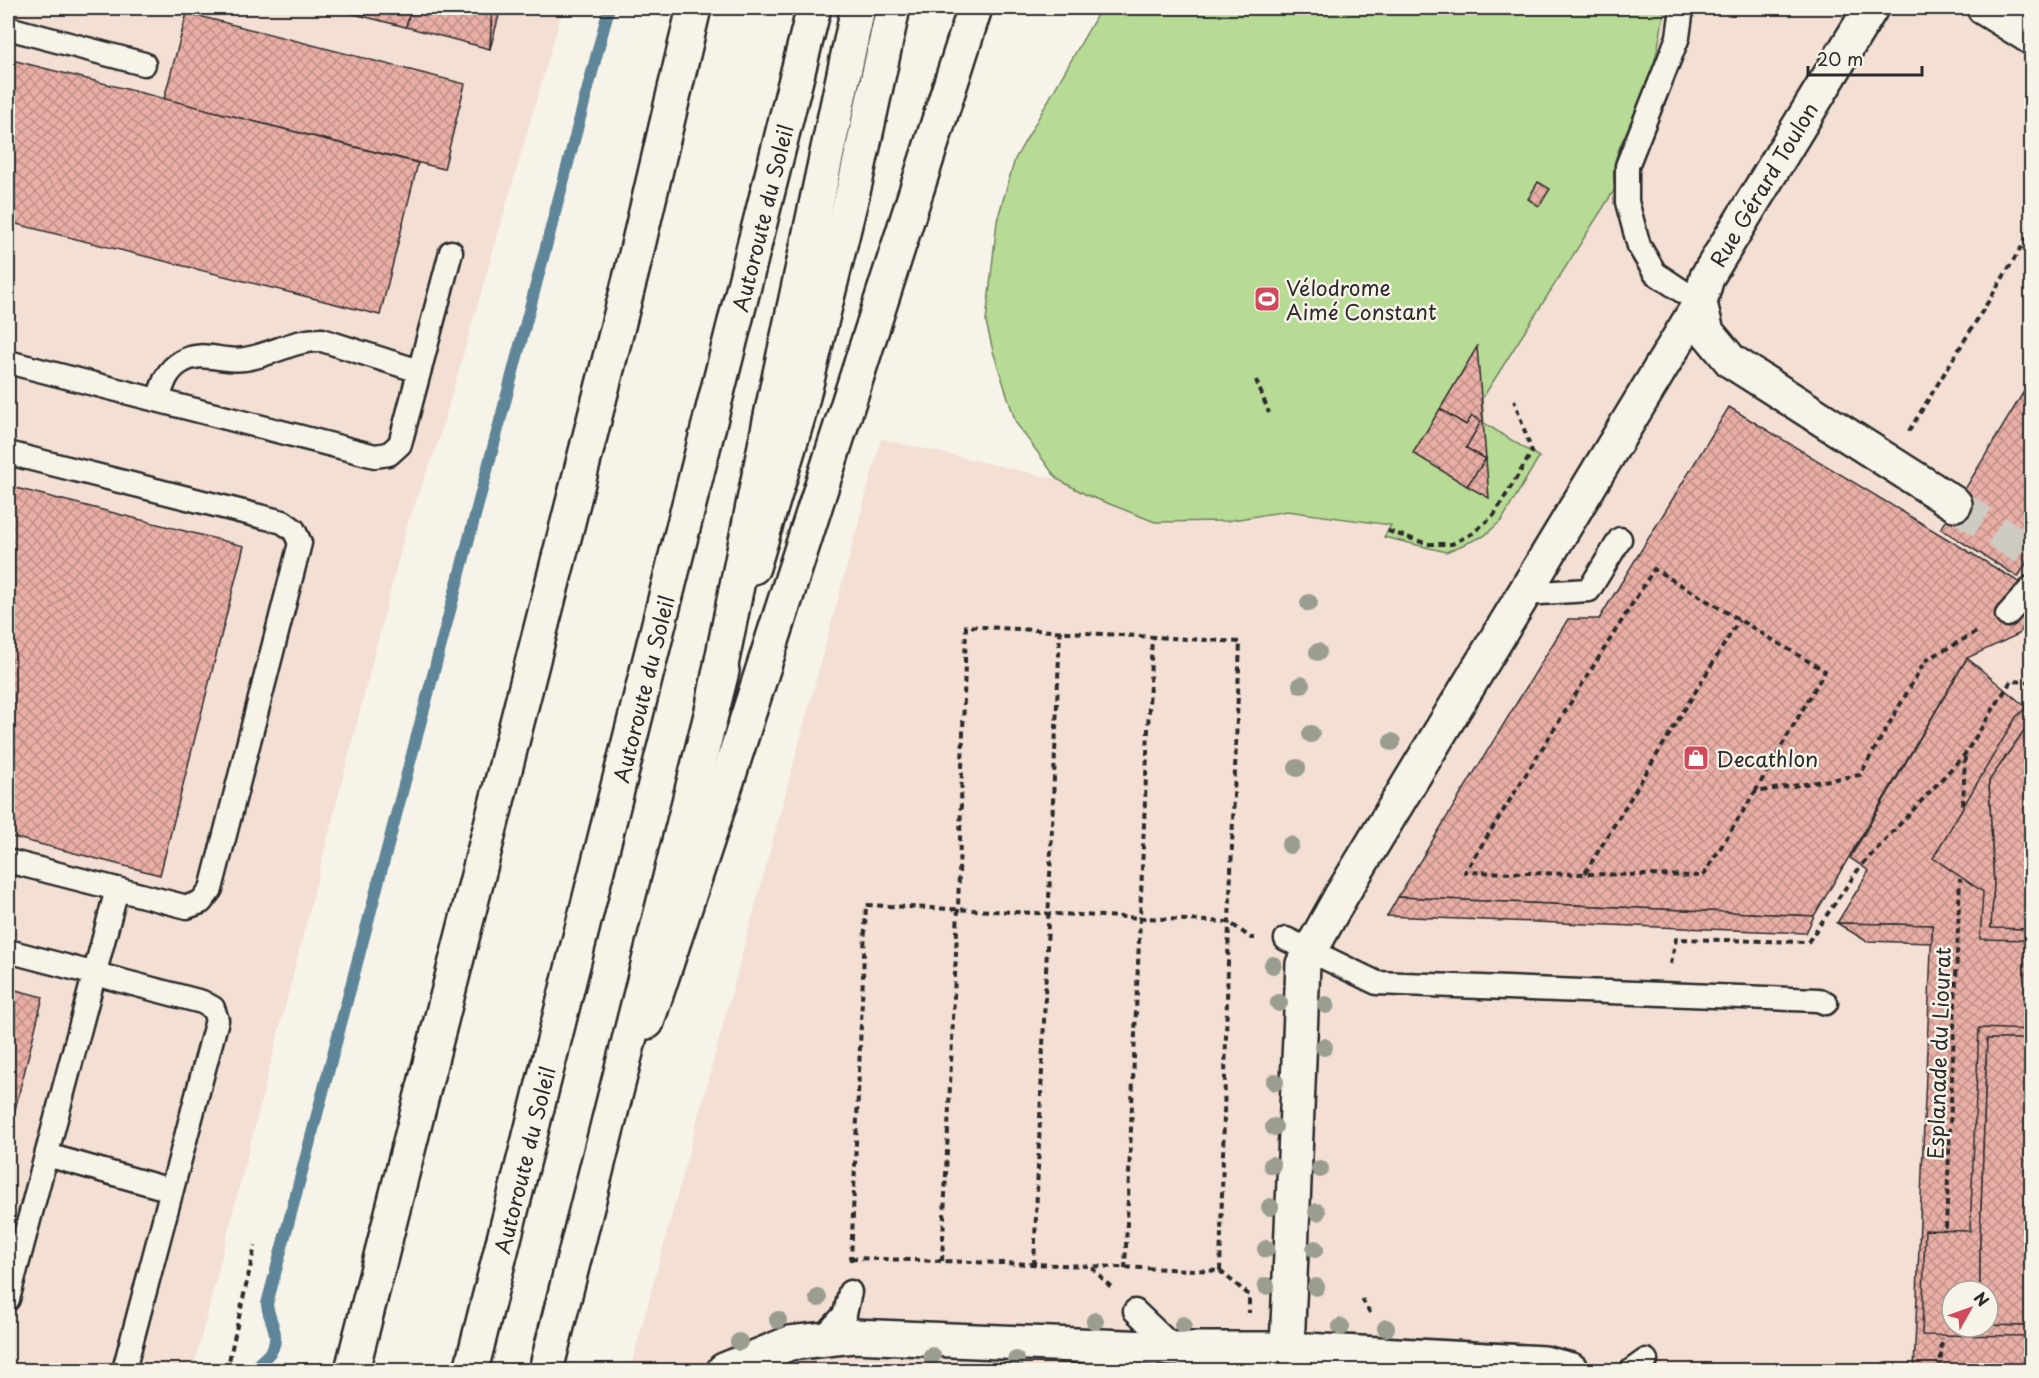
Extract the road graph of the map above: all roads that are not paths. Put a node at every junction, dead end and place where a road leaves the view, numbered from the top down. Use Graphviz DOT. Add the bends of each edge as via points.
graph roads {
  1 [pos="694,8"];
  2 [pos="814,8"];
  3 [pos="858,8"];
  4 [pos="893,8"];
  5 [pos="975,8"];
  6 [pos="1682,8"];
  7 [pos="1871,8"];
  8 [pos="1984,8"];
  9 [pos="8,28"];
  10 [pos="2031,38"];
  11 [pos="144,64"];
  12 [pos="451,252"];
  13 [pos="1700,303"];
  14 [pos="8,362"];
  15 [pos="419,371"];
  16 [pos="158,400"];
  17 [pos="8,453"];
  18 [pos="1955,504"];
  19 [pos="1620,539"];
  20 [pos="2031,587"];
  21 [pos="1524,594"];
  22 [pos="2007,615"];
  23 [pos="714,700"];
  24 [pos="8,861"];
  25 [pos="117,889"];
  26 [pos="1297,945"];
  27 [pos="8,951"];
  28 [pos="96,974"];
  29 [pos="1826,1003"];
  30 [pos="47,1155"];
  31 [pos="595,1179"];
  32 [pos="171,1190"];
  33 [pos="850,1292"];
  34 [pos="8,1299"];
  35 [pos="1135,1311"];
  36 [pos="822,1339"];
  37 [pos="1175,1349"];
  38 [pos="1287,1349"];
  39 [pos="124,1371"];
  40 [pos="352,1371"];
  41 [pos="471,1371"];
  42 [pos="546,1371"];
  43 [pos="724,1371"];
  44 [pos="1571,1371"];
  1 -- 40 [label="main road" via="630,279"];
  2 -- 41 [label="main road, Autoroute du Soleil"];
  3 -- 23 [label="main road"];
  4 -- 23 [label="main road" via="798,417"];
  5 -- 31 [label="main road"];
  6 -- 13 [label="lane" via="1678,37 1627,166 1627,202 1639,246 1655,273"];
  7 -- 13 [label="main road, Rue Gérard Toulon" via="1707,277"];
  8 -- 10 [label="main road"];
  9 -- 11 [label="lane"];
  12 -- 15 [label="lane"];
  13 -- 18 [label="main road" via="1707,332 1731,362"];
  13 -- 21 [label="main road, Rue Gérard Toulon"];
  14 -- 16 [label="lane"];
  15 -- 16 [label="lane" via="321,340 306,339 246,359 201,354 182,361 167,372"];
  15 -- 16 [label="lane" via="400,444 389,454 375,456"];
  17 -- 25 [label="lane" via="283,522 294,530 300,543 211,889 201,902 187,907"];
  19 -- 21 [label="lane" via="1589,590"];
  20 -- 22 [label="lane"];
  21 -- 26 [label="main road, Rue Gérard Toulon"];
  23 -- 31 [label="main road"];
  24 -- 25 [label="lane"];
  25 -- 28 [label="lane"];
  26 -- 29 [label="lane" via="1377,983"];
  26 -- 38 [label="main road, Rue Gérard Toulon" via="1303,964"];
  27 -- 28 [label="lane"];
  28 -- 30 [label="lane"];
  28 -- 32 [label="lane" via="213,1008 217,1020"];
  30 -- 32 [label="lane"];
  30 -- 34 [label="lane"];
  31 -- 42 [label="main road"];
  32 -- 39 [label="lane"];
  33 -- 36 [label="lane" via="845,1314"];
  35 -- 37 [label="lane"];
  36 -- 37 [label="main road" via="853,1336"];
  36 -- 43 [label="main road" via="790,1343"];
  37 -- 38 [label="main road"];
  38 -- 44 [label="main road" via="1544,1363"];
}
